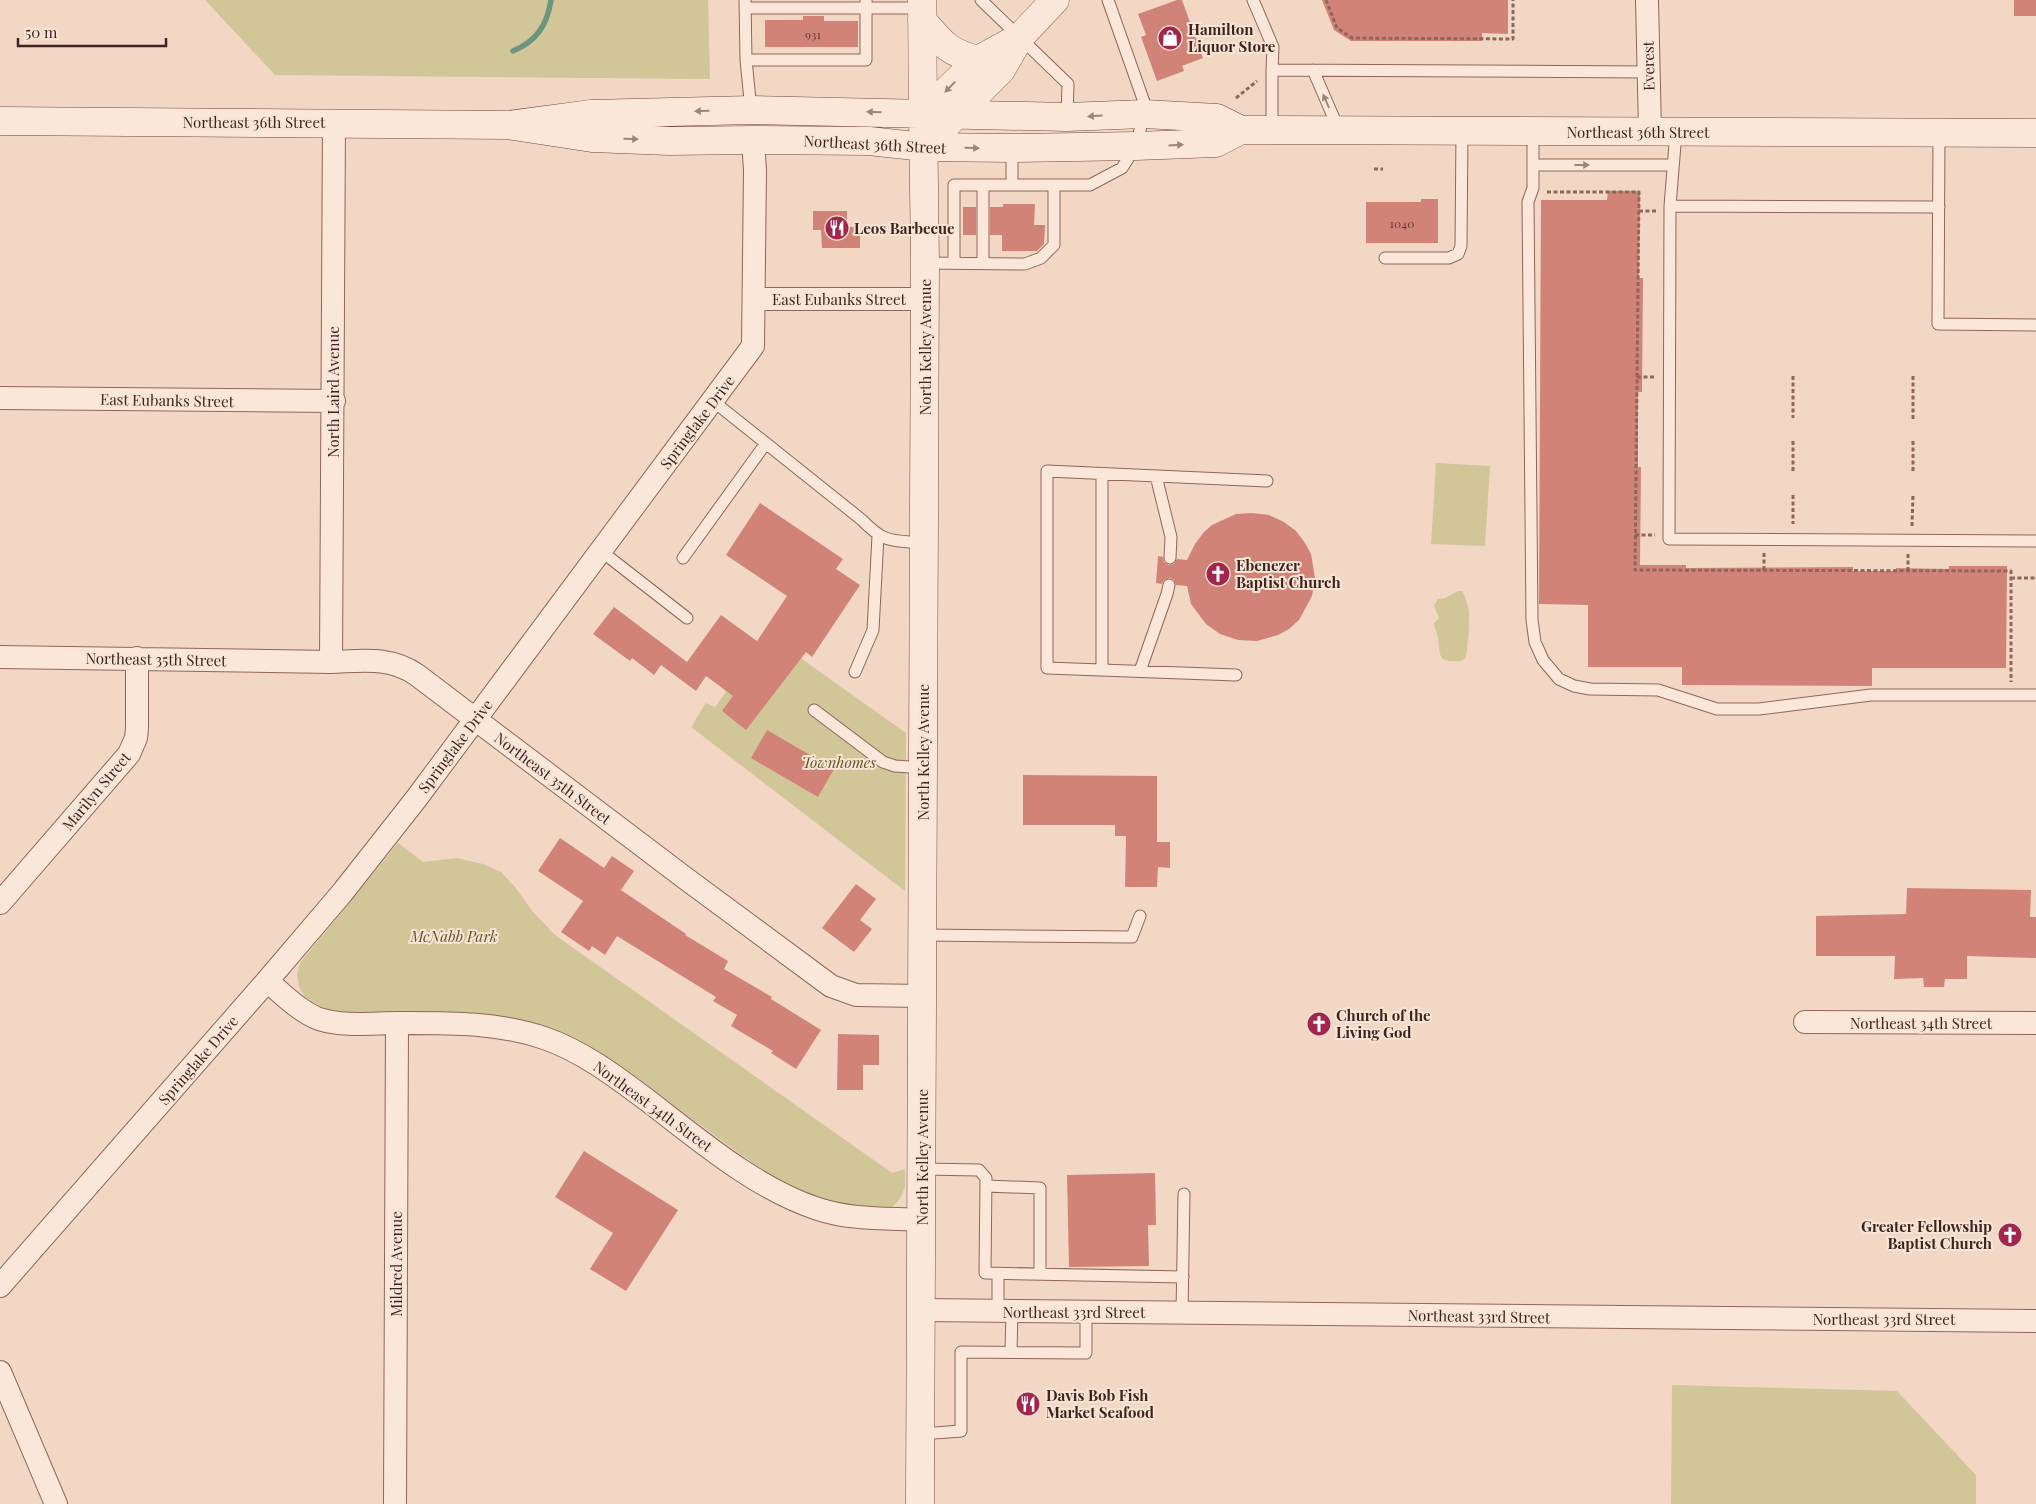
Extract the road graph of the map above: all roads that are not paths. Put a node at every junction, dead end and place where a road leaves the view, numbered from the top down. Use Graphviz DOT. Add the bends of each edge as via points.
graph roads {
  1 [pos="982,0"];
  2 [pos="1055,0"];
  3 [pos="1108,0"];
  4 [pos="1253,0"];
  5 [pos="1647,0"];
  6 [pos="745,4"];
  7 [pos="866,4"];
  8 [pos="922,9"];
  9 [pos="1020,37"];
  10 [pos="746,60"];
  11 [pos="978,60"];
  12 [pos="1272,70"];
  13 [pos="1313,70"];
  14 [pos="1649,72"];
  15 [pos="751,110"];
  16 [pos="923,114"];
  17 [pos="1144,114"];
  18 [pos="956,116"];
  19 [pos="1067,117"];
  20 [pos="0,121"];
  21 [pos="334,123"];
  22 [pos="508,125"];
  23 [pos="1241,130"];
  24 [pos="1272,131"];
  25 [pos="1340,131"];
  26 [pos="1462,131"];
  27 [pos="1533,131"];
  28 [pos="1663,132"];
  29 [pos="1939,133"];
  30 [pos="2036,133"];
  31 [pos="753,140"];
  32 [pos="1136,146"];
  33 [pos="924,147"];
  34 [pos="1012,148"];
  35 [pos="1533,165"];
  36 [pos="1673,165"];
  37 [pos="983,185"];
  38 [pos="1012,185"];
  39 [pos="1054,185"];
  40 [pos="1670,206"];
  41 [pos="1939,207"];
  42 [pos="1385,258"];
  43 [pos="925,264"];
  44 [pos="954,264"];
  45 [pos="983,264"];
  46 [pos="754,299"];
  47 [pos="925,299"];
  48 [pos="2036,325"];
  49 [pos="0,398"];
  50 [pos="334,401"];
  51 [pos="713,401"];
  52 [pos="766,443"];
  53 [pos="1102,474"];
  54 [pos="1156,476"];
  55 [pos="1267,481"];
  56 [pos="878,536"];
  57 [pos="2036,541"];
  58 [pos="923,543"];
  59 [pos="600,551"];
  60 [pos="683,558"];
  61 [pos="1170,558"];
  62 [pos="1169,585"];
  63 [pos="687,618"];
  64 [pos="0,657"];
  65 [pos="137,658"];
  66 [pos="331,662"];
  67 [pos="1102,670"];
  68 [pos="1140,671"];
  69 [pos="855,672"];
  70 [pos="1236,675"];
  71 [pos="2036,696"];
  72 [pos="814,710"];
  73 [pos="475,719"];
  74 [pos="923,768"];
  75 [pos="0,903"];
  76 [pos="1140,916"];
  77 [pos="922,935"];
  78 [pos="267,981"];
  79 [pos="922,996"];
  80 [pos="1805,1022"];
  81 [pos="397,1023"];
  82 [pos="2036,1023"];
  83 [pos="922,1169"];
  84 [pos="986,1186"];
  85 [pos="1184,1194"];
  86 [pos="922,1220"];
  87 [pos="998,1274"];
  88 [pos="1040,1274"];
  89 [pos="1183,1277"];
  90 [pos="0,1286"];
  91 [pos="922,1310"];
  92 [pos="1005,1311"];
  93 [pos="1086,1312"];
  94 [pos="1182,1313"];
  95 [pos="2036,1320"];
  96 [pos="1011,1352"];
  97 [pos="2,1381"];
  98 [pos="921,1434"];
  99 [pos="56,1504"];
  100 [pos="395,1504"];
  101 [pos="920,1504"];
  1 -- 9 [label="lane"];
  2 -- 9 [label="main road"];
  3 -- 17 [label="lane" via="1144,102"];
  4 -- 12 [label="lane" via="1273,47"];
  5 -- 14 [label="street, Everest"];
  6 -- 7 [label="lane"];
  6 -- 10 [label="lane"];
  7 -- 8 [label="lane"];
  7 -- 10 [label="lane" via="866,60"];
  8 -- 11 [label="main road" via="944,46"];
  8 -- 16 [label="main road, North Kelley Avenue"];
  9 -- 11 [label="main road"];
  9 -- 18 [label="main road" via="1002,70"];
  9 -- 19 [label="lane" via="1068,84"];
  10 -- 15 [label="lane"];
  11 -- 16 [label="main road, one-way"];
  12 -- 13 [label="lane"];
  12 -- 24 [label="lane"];
  13 -- 14 [label="lane"];
  25 -- 13 [label="lane, one-way"];
  14 -- 28 [label="street, Everest"];
  16 -- 15 [label="main road, Northeast 36th Street, one-way"];
  15 -- 22 [label="main road, Northeast 36th Street, one-way" via="591,114"];
  15 -- 31 [label="main road"];
  16 -- 18 [label="main road, Northeast 36th Street"];
  16 -- 33 [label="main road, North Kelley Avenue"];
  17 -- 19 [label="main road, Northeast 36th Street, one-way"];
  17 -- 23 [label="main road, Northeast 36th Street" via="1217,118"];
  17 -- 32 [label="lane"];
  18 -- 19 [label="main road, Northeast 36th Street"];
  18 -- 33 [label="main road"];
  20 -- 21 [label="main road, Northeast 36th Street"];
  21 -- 22 [label="main road, Northeast 36th Street"];
  21 -- 50 [label="street, North Laird Avenue"];
  22 -- 31 [label="main road, Northeast 36th Street, one-way" via="592,138"];
  23 -- 24 [label="main road, Northeast 36th Street"];
  32 -- 23 [label="main road, Northeast 36th Street, one-way" via="1216,143"];
  24 -- 25 [label="main road, Northeast 36th Street"];
  25 -- 26 [label="main road, Northeast 36th Street"];
  26 -- 27 [label="main road, Northeast 36th Street"];
  26 -- 42 [label="lane" via="1461,246 1458,254 1449,258"];
  27 -- 28 [label="main road, Northeast 36th Street"];
  27 -- 35 [label="lane"];
  28 -- 29 [label="main road, Northeast 36th Street"];
  28 -- 36 [label="lane"];
  29 -- 30 [label="main road, Northeast 36th Street"];
  29 -- 41 [label="lane"];
  31 -- 33 [label="main road, Northeast 36th Street" via="869,141"];
  31 -- 46 [label="street, Springlake Drive"];
  32 -- 34 [label="main road, Northeast 36th Street"];
  32 -- 39 [label="lane" via="1122,168 1090,185"];
  33 -- 34 [label="main road, Northeast 36th Street, one-way"];
  33 -- 43 [label="main road, North Kelley Avenue"];
  34 -- 38 [label="lane"];
  35 -- 36 [label="lane, one-way"];
  35 -- 71 [label="lane" via="1532,192 1528,202 1532,620 1535,642 1543,660 1559,678 1574,686 1590,689 1658,690 1717,710 1759,709 1871,695"];
  36 -- 40 [label="lane"];
  37 -- 38 [label="lane"];
  37 -- 44 [label="lane" via="954,185"];
  37 -- 45 [label="lane"];
  38 -- 39 [label="lane"];
  39 -- 45 [label="lane" via="1054,245 1041,258 1026,264"];
  40 -- 41 [label="lane"];
  40 -- 57 [label="lane" via="1669,539"];
  41 -- 48 [label="lane" via="1938,324"];
  43 -- 44 [label="lane"];
  43 -- 47 [label="main road, North Kelley Avenue"];
  44 -- 45 [label="lane"];
  46 -- 47 [label="street, East Eubanks Street"];
  46 -- 51 [label="street, Springlake Drive" via="753,346"];
  47 -- 58 [label="main road, North Kelley Avenue"];
  49 -- 50 [label="street, East Eubanks Street"];
  50 -- 66 [label="street, North Laird Avenue"];
  51 -- 52 [label="lane"];
  51 -- 59 [label="street, Springlake Drive"];
  52 -- 56 [label="lane"];
  52 -- 60 [label="lane"];
  53 -- 54 [label="lane"];
  53 -- 67 [label="lane"];
  53 -- 67 [label="lane" via="1047,471 1047,668"];
  54 -- 55 [label="lane"];
  54 -- 61 [label="lane" via="1171,537"];
  56 -- 58 [label="lane"];
  56 -- 69 [label="lane" via="873,630"];
  58 -- 74 [label="main road, North Kelley Avenue"];
  59 -- 63 [label="lane"];
  59 -- 73 [label="street, Springlake Drive"];
  62 -- 68 [label="lane"];
  64 -- 65 [label="street, Northeast 35th Street"];
  65 -- 66 [label="street, Northeast 35th Street"];
  65 -- 75 [label="street, Marilyn Street" via="137,728 129,754"];
  66 -- 73 [label="street, Northeast 35th Street" via="398,664"];
  67 -- 68 [label="lane"];
  68 -- 70 [label="lane"];
  72 -- 74 [label="lane" via="883,762"];
  73 -- 78 [label="street, Springlake Drive" via="342,893"];
  73 -- 79 [label="street, Northeast 35th Street" via="831,986 856,995"];
  74 -- 77 [label="main road, North Kelley Avenue"];
  76 -- 77 [label="lane" via="1132,937"];
  77 -- 79 [label="main road, North Kelley Avenue"];
  78 -- 81 [label="street, Northeast 34th Street" via="296,1005 319,1018 348,1023"];
  78 -- 90 [label="street, Springlake Drive"];
  79 -- 83 [label="main road, North Kelley Avenue"];
  80 -- 82 [label="street, Northeast 34th Street"];
  81 -- 86 [label="street, Northeast 34th Street" via="492,1026 545,1038 612,1075 763,1185 835,1214"];
  81 -- 100 [label="street, Mildred Avenue"];
  83 -- 84 [label="lane" via="978,1170 986,1178"];
  83 -- 86 [label="main road, North Kelley Avenue"];
  84 -- 87 [label="lane" via="985,1274"];
  84 -- 88 [label="lane" via="1040,1188"];
  85 -- 89 [label="lane"];
  86 -- 91 [label="main road, North Kelley Avenue"];
  87 -- 88 [label="lane"];
  87 -- 92 [label="lane"];
  88 -- 89 [label="lane"];
  89 -- 94 [label="lane"];
  91 -- 92 [label="street, Northeast 33rd Street"];
  91 -- 98 [label="main road, North Kelley Avenue"];
  92 -- 93 [label="street, Northeast 33rd Street"];
  92 -- 96 [label="lane"];
  93 -- 94 [label="street, Northeast 33rd Street"];
  93 -- 96 [label="lane" via="1086,1353"];
  94 -- 95 [label="street, Northeast 33rd Street"];
  96 -- 98 [label="lane" via="961,1352 962,1431"];
  97 -- 99 [label="street"];
  98 -- 101 [label="main road, North Kelley Avenue"];
}
